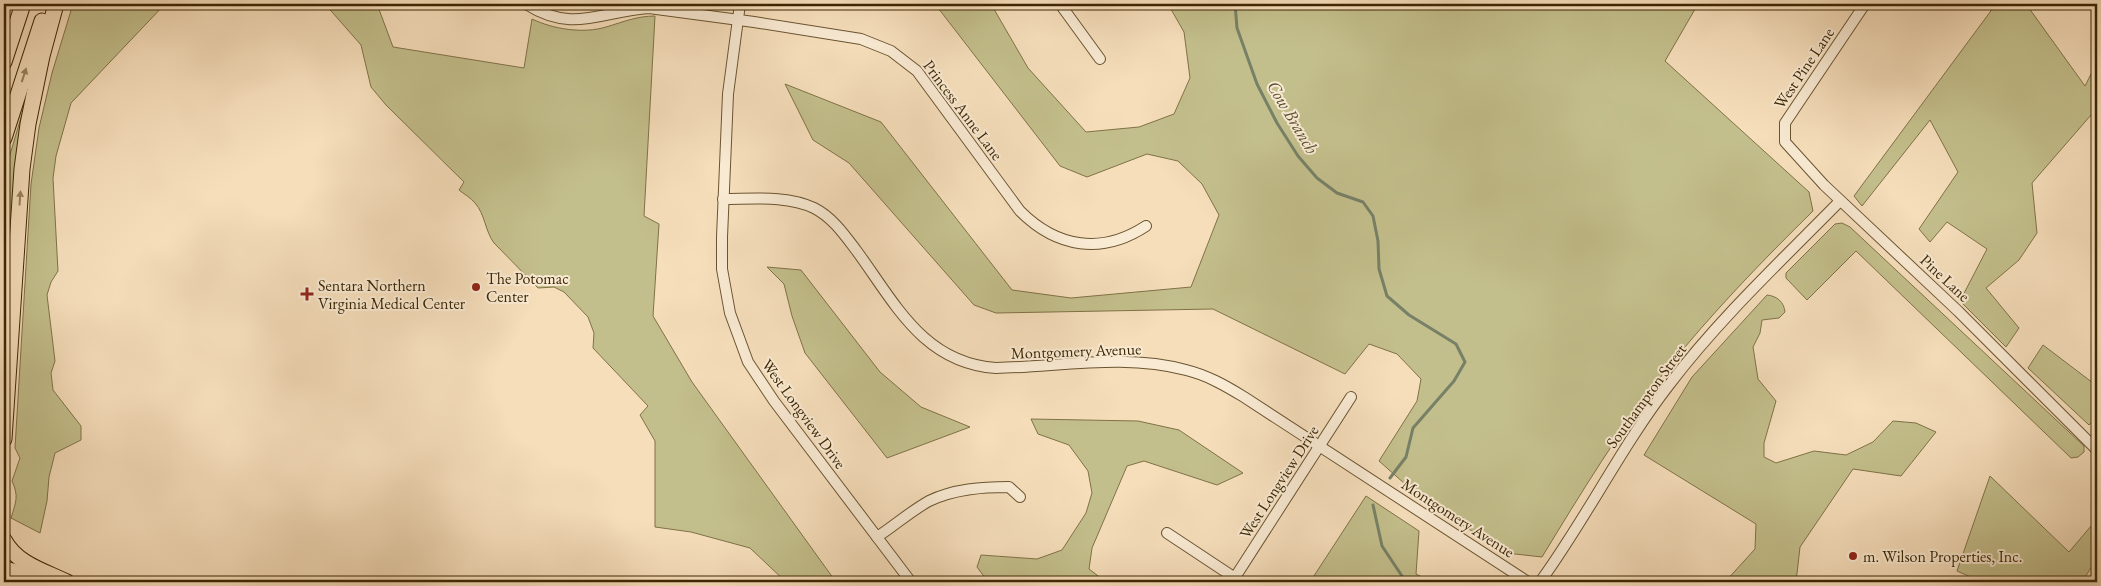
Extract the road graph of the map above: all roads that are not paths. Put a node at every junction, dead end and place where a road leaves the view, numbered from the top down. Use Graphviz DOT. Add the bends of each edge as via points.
graph roads {
  1 [pos="23,4"];
  2 [pos="47,4"];
  3 [pos="56,4"];
  4 [pos="526,4"];
  5 [pos="740,4"];
  6 [pos="1060,4"];
  7 [pos="1864,4"];
  8 [pos="737,20"];
  9 [pos="1100,59"];
  10 [pos="4,62"];
  11 [pos="1785,124"];
  12 [pos="4,138"];
  13 [pos="723,200"];
  14 [pos="1840,201"];
  15 [pos="1146,226"];
  16 [pos="1351,397"];
  17 [pos="4,439"];
  18 [pos="1319,446"];
  19 [pos="2097,450"];
  20 [pos="1020,497"];
  21 [pos="1167,533"];
  22 [pos="877,537"];
  23 [pos="4,540"];
  24 [pos="4,568"];
  25 [pos="1233,580"];
  26 [pos="49,582"];
  27 [pos="67,582"];
  28 [pos="911,582"];
  29 [pos="1528,582"];
  30 [pos="1540,582"];
  1 -- 10 [label="highway"];
  12 -- 2 [label="highway, one-way"];
  17 -- 3 [label="highway, one-way" via="22,169 42,56"];
  4 -- 8 [label="street, Princess Anne Lane" via="548,15 575,20 649,8"];
  5 -- 8 [label="street, West Longview Drive"];
  6 -- 9 [label="street"];
  7 -- 11 [label="street, West Pine Lane"];
  8 -- 13 [label="street, West Longview Drive" via="728,94"];
  8 -- 15 [label="street, Princess Anne Lane" via="861,39 891,51 917,71 1020,211 1053,235 1067,241 1097,244 1123,239"];
  11 -- 14 [label="street, Pine Lane" via="1787,147"];
  13 -- 18 [label="street, Montgomery Avenue" via="791,200 821,212 844,234 922,337 961,362 996,368 1134,362 1187,370 1234,391"];
  13 -- 22 [label="street, West Longview Drive" via="721,251 725,288 732,322 748,362"];
  14 -- 19 [label="street, Pine Lane" via="1958,311"];
  14 -- 30 [label="street, Southampton Street" via="1778,263 1668,386"];
  16 -- 18 [label="street, West Longview Drive"];
  18 -- 25 [label="street, West Longview Drive"];
  18 -- 29 [label="street, Montgomery Avenue"];
  20 -- 22 [label="street" via="1009,487 979,486 952,493 928,502"];
  21 -- 25 [label="street"];
  22 -- 28 [label="street, West Longview Drive"];
  23 -- 27 [label="highway" via="17,557"];
  24 -- 26 [label="main road"];
}
